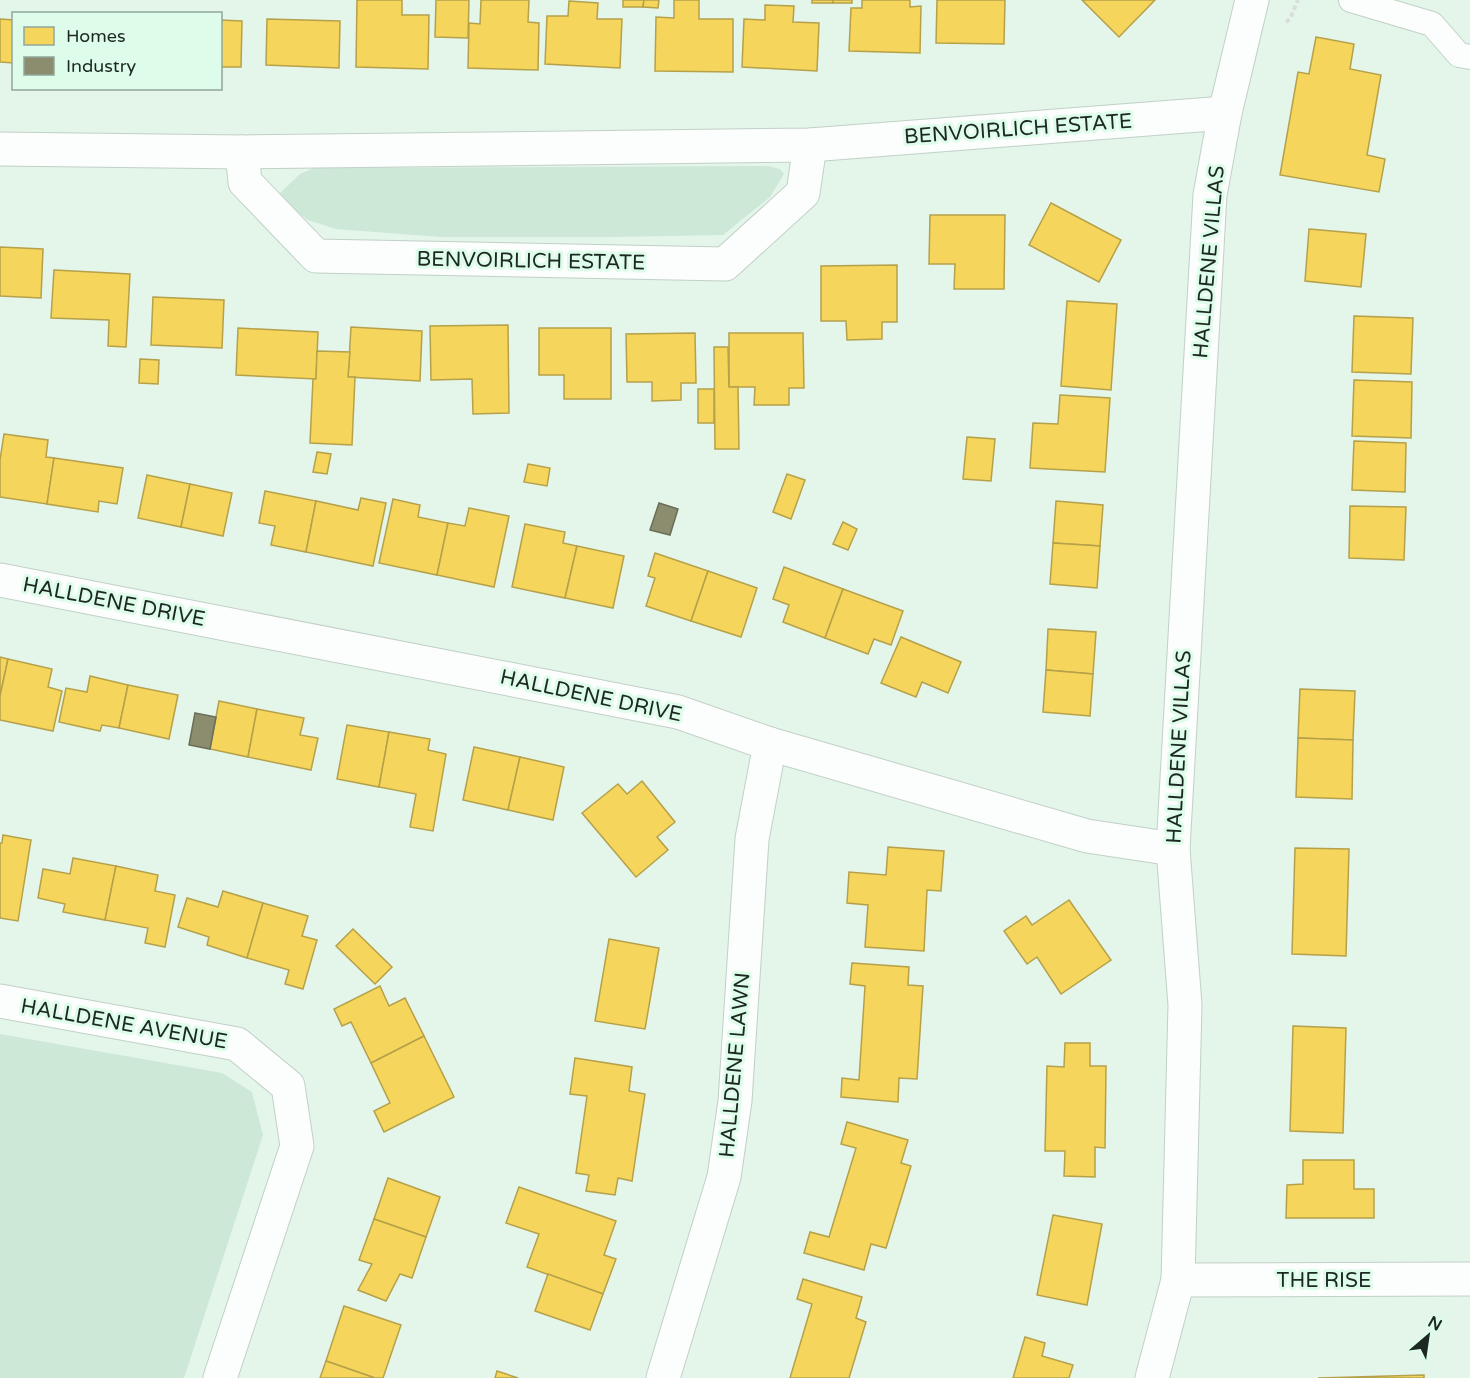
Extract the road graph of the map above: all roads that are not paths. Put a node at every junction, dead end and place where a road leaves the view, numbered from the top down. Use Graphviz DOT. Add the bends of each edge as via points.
graph roads {
  1 [pos="1252,0"];
  2 [pos="1351,0"];
  3 [pos="1470,57"];
  4 [pos="1225,113"];
  5 [pos="810,145"];
  6 [pos="0,149"];
  7 [pos="242,152"];
  8 [pos="0,580"];
  9 [pos="770,744"];
  10 [pos="1173,849"];
  11 [pos="0,1002"];
  12 [pos="1470,1279"];
  13 [pos="1178,1280"];
  14 [pos="220,1378"];
  15 [pos="663,1378"];
  16 [pos="1152,1378"];
  1 -- 4 [label="street, HALLDENE VILLAS"];
  2 -- 3 [label="lane" via="1432,24 1459,56"];
  4 -- 5 [label="street, BENVOIRLICH ESTATE"];
  4 -- 10 [label="street, HALLDENE VILLAS" via="1210,195"];
  5 -- 7 [label="street, BENVOIRLICH ESTATE"];
  5 -- 7 [label="street, BENVOIRLICH ESTATE" via="803,193 725,264 316,256 245,182"];
  6 -- 7 [label="street, BENVOIRLICH ESTATE"];
  8 -- 9 [label="street, HALLDENE DRIVE" via="678,712"];
  9 -- 10 [label="street, HALLDENE DRIVE" via="1088,836"];
  9 -- 15 [label="street, HALLDENE LAWN" via="752,839 735,1101 724,1178"];
  10 -- 13 [label="street, HALLDENE VILLAS" via="1185,1005"];
  11 -- 14 [label="street, HALLDENE AVENUE" via="237,1044 288,1086 297,1146"];
  12 -- 13 [label="street, THE RISE"];
  13 -- 16 [label="street, HALLDENE VILLAS"];
}
